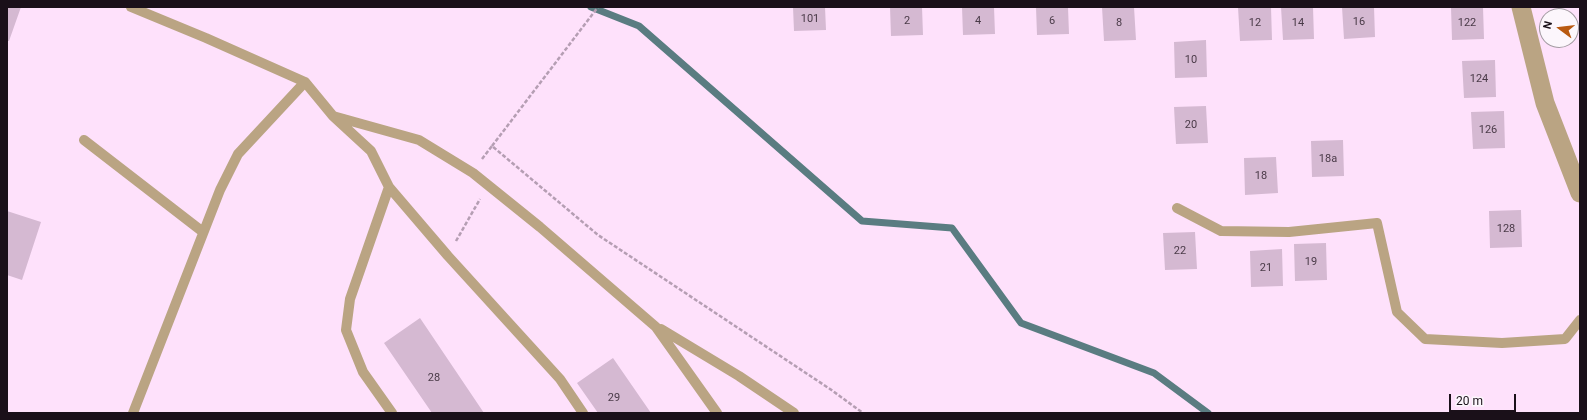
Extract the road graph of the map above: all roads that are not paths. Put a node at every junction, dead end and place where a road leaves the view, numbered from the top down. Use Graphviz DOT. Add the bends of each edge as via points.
graph roads {
  1 [pos="131,7"];
  2 [pos="1521,7"];
  3 [pos="305,82"];
  4 [pos="333,116"];
  5 [pos="84,140"];
  6 [pos="389,187"];
  7 [pos="1580,193"];
  8 [pos="1178,208"];
  9 [pos="203,232"];
  10 [pos="1580,320"];
  11 [pos="656,327"];
  12 [pos="133,413"];
  13 [pos="392,413"];
  14 [pos="584,413"];
  15 [pos="717,413"];
  16 [pos="794,413"];
  1 -- 3 [label="lane"];
  2 -- 7 [label="street" via="1545,103"];
  3 -- 4 [label="lane"];
  3 -- 9 [label="lane" via="238,154"];
  4 -- 6 [label="lane" via="371,151"];
  4 -- 11 [label="lane" via="419,140 473,173"];
  5 -- 9 [label="lane"];
  6 -- 13 [label="lane" via="350,299 346,330 364,372"];
  6 -- 14 [label="lane" via="560,379"];
  8 -- 10 [label="lane" via="1221,231 1288,232 1377,223 1397,312 1425,339 1502,343 1565,339"];
  9 -- 12 [label="lane"];
  11 -- 15 [label="lane"];
  11 -- 16 [label="lane" via="739,376"];
}
